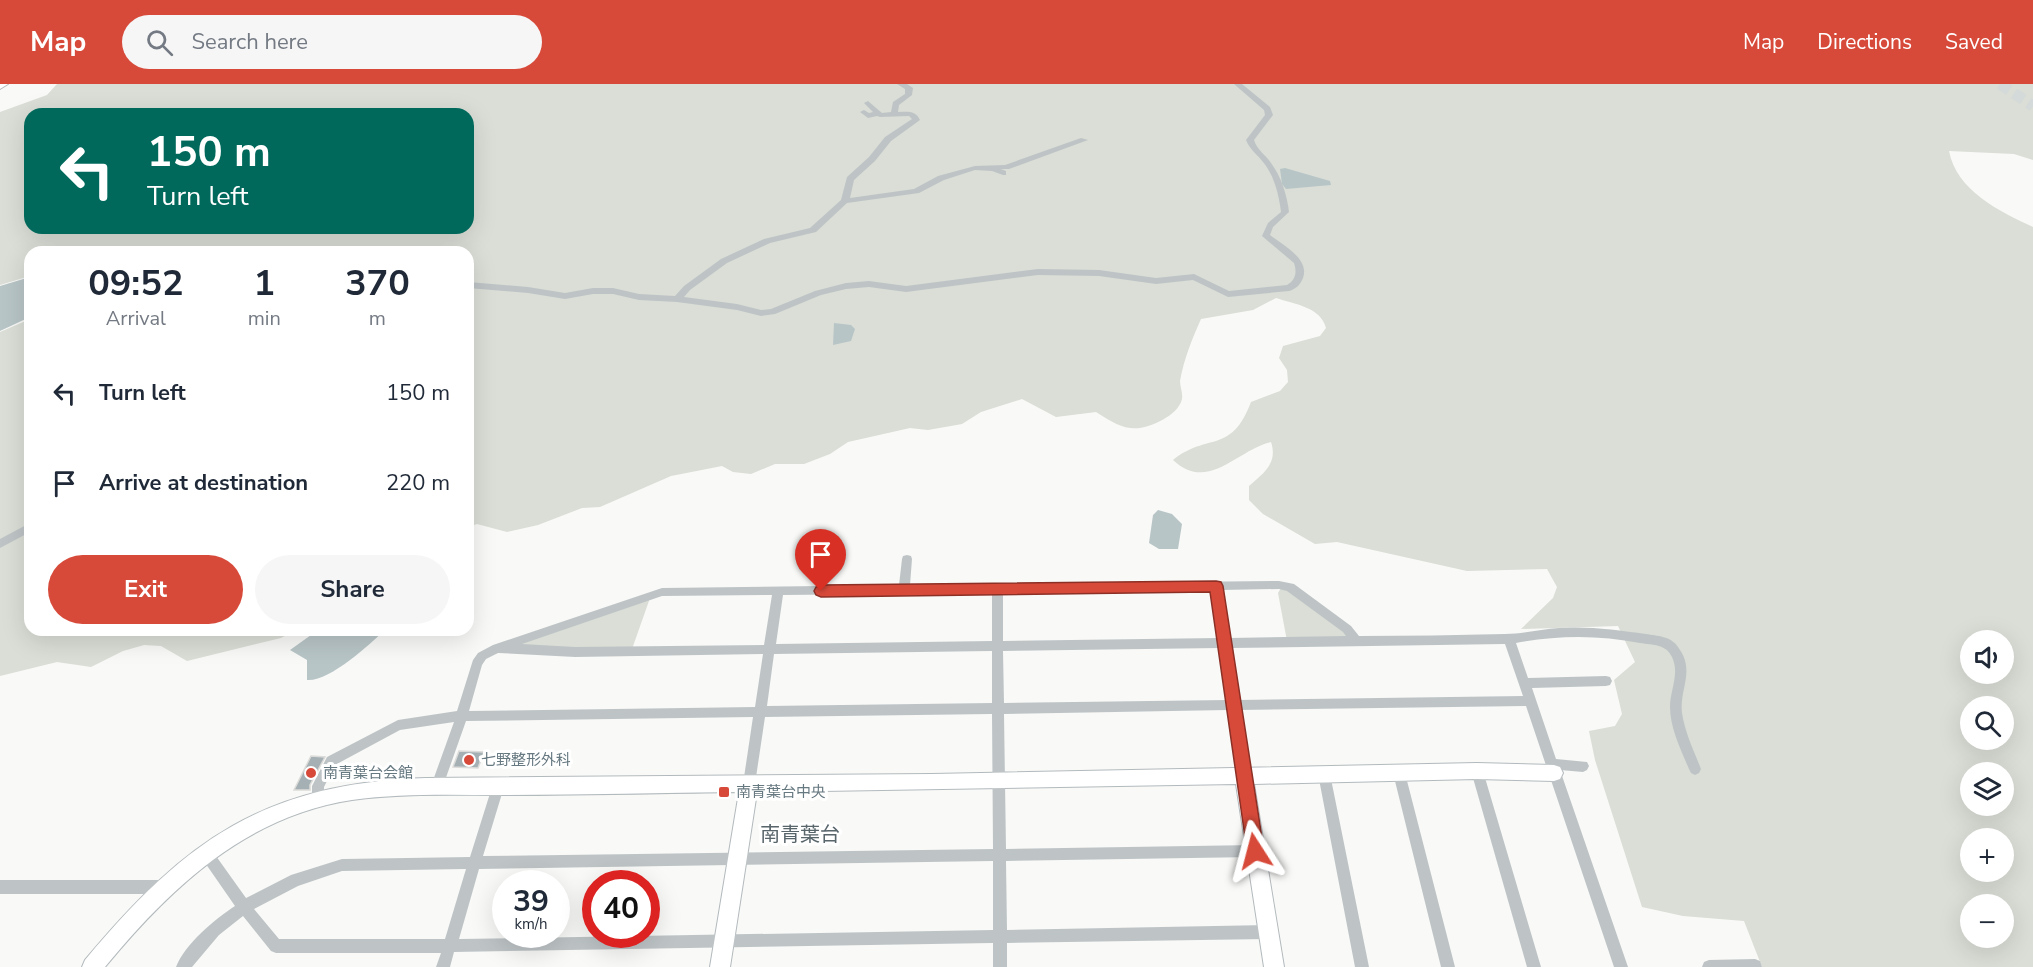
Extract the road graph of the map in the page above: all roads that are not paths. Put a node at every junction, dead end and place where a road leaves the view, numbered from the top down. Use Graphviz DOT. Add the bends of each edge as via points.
graph roads {
  1 [pos="901,84"];
  2 [pos="1238,84"];
  3 [pos="868,103"];
  4 [pos="864,112"];
  5 [pos="892,112"];
  6 [pos="878,113"];
  7 [pos="1084,140"];
  8 [pos="975,168"];
  9 [pos="1002,173"];
  10 [pos="845,201"];
  11 [pos="677,284"];
  12 [pos="474,286"];
  13 [pos="687,288"];
  14 [pos="677,299"];
  15 [pos="763,303"];
  16 [pos="756,311"];
  17 [pos="24,530"];
  18 [pos="0,544"];
  19 [pos="907,559"];
  20 [pos="1216,586"];
  21 [pos="904,589"];
  22 [pos="998,589"];
  23 [pos="778,591"];
  24 [pos="1509,639"];
  25 [pos="1356,641"];
  26 [pos="1224,644"];
  27 [pos="997,647"];
  28 [pos="497,648"];
  29 [pos="768,649"];
  30 [pos="1606,681"];
  31 [pos="1523,683"];
  32 [pos="1529,701"];
  33 [pos="1233,706"];
  34 [pos="997,710"];
  35 [pos="760,713"];
  36 [pos="462,716"];
  37 [pos="1583,766"];
  38 [pos="1552,768"];
  39 [pos="1695,769"];
  40 [pos="1477,771"];
  41 [pos="1400,773"];
  42 [pos="1324,774"];
  43 [pos="1244,776"];
  44 [pos="998,780"];
  45 [pos="749,784"];
  46 [pos="437,786"];
  47 [pos="498,787"];
  48 [pos="318,798"];
  49 [pos="1255,851"];
  50 [pos="206,853"];
  51 [pos="998,855"];
  52 [pos="738,858"];
  53 [pos="475,861"];
  54 [pos="0,887"];
  55 [pos="162,887"];
  56 [pos="243,906"];
  57 [pos="1268,932"];
  58 [pos="999,937"];
  59 [pos="723,942"];
  60 [pos="449,946"];
  61 [pos="1755,966"];
  62 [pos="92,967"];
  63 [pos="183,967"];
  64 [pos="443,967"];
  65 [pos="720,967"];
  66 [pos="1000,967"];
  67 [pos="1274,967"];
  68 [pos="1362,967"];
  69 [pos="1448,967"];
  70 [pos="1534,967"];
  71 [pos="1621,967"];
  72 [pos="1709,967"];
  1 -- 5 [label="street" via="909,88 908,95"];
  2 -- 16 [label="street" via="1268,109 1269,116 1250,140 1253,150 1270,166 1284,201 1286,212 1272,224 1266,236 1298,262 1299,276 1294,286 1228,294 1194,277 1156,280 1099,273 1038,272 906,289 885,284 846,286 772,312"];
  3 -- 6 [label="street"];
  4 -- 6 [label="street" via="868,116"];
  5 -- 6 [label="street"];
  5 -- 10 [label="street" via="910,114 916,120 888,139 850,179"];
  7 -- 8 [label="street" via="1006,167"];
  8 -- 9 [label="street"];
  8 -- 10 [label="street" via="940,178 916,191"];
  10 -- 13 [label="street" via="813,231 767,241 724,261"];
  11 -- 13 [label="street"];
  12 -- 14 [label="street" via="565,296 613,291"];
  13 -- 14 [label="street"];
  14 -- 16 [label="street"];
  15 -- 16 [label="street"];
  17 -- 18 [label="street"];
  19 -- 21 [label="street"];
  20 -- 22 [label="street"];
  20 -- 25 [label="street" via="1290,587 1347,629"];
  20 -- 26 [label="street"];
  21 -- 22 [label="street"];
  21 -- 23 [label="street"];
  22 -- 27 [label="street"];
  23 -- 28 [label="street" via="662,592"];
  23 -- 29 [label="street"];
  24 -- 25 [label="street"];
  24 -- 31 [label="street"];
  24 -- 39 [label="street" via="1591,631 1665,642 1676,651 1682,670 1676,710"];
  25 -- 26 [label="street"];
  26 -- 27 [label="street"];
  26 -- 33 [label="street"];
  27 -- 29 [label="street"];
  27 -- 34 [label="street"];
  28 -- 29 [label="street" via="575,652"];
  28 -- 36 [label="street" via="477,663"];
  29 -- 35 [label="street"];
  30 -- 31 [label="street"];
  31 -- 32 [label="street"];
  32 -- 33 [label="street"];
  32 -- 38 [label="street"];
  33 -- 34 [label="street"];
  33 -- 43 [label="street"];
  34 -- 35 [label="street"];
  34 -- 44 [label="street"];
  35 -- 36 [label="street"];
  35 -- 45 [label="street"];
  36 -- 46 [label="street"];
  36 -- 48 [label="street" via="398,725 331,761 318,786"];
  37 -- 38 [label="street"];
  38 -- 40 [label="street"];
  38 -- 71 [label="street"];
  40 -- 41 [label="street"];
  40 -- 70 [label="street"];
  41 -- 42 [label="street"];
  41 -- 69 [label="street"];
  42 -- 43 [label="street"];
  42 -- 68 [label="street"];
  43 -- 44 [label="street"];
  43 -- 49 [label="street"];
  44 -- 45 [label="street"];
  44 -- 51 [label="street"];
  45 -- 47 [label="street"];
  45 -- 52 [label="street"];
  46 -- 47 [label="street"];
  46 -- 48 [label="street" via="356,790"];
  47 -- 53 [label="street"];
  48 -- 50 [label="street" via="279,811"];
  49 -- 51 [label="street"];
  49 -- 57 [label="street"];
  50 -- 55 [label="street"];
  50 -- 56 [label="street"];
  51 -- 52 [label="street"];
  51 -- 58 [label="street"];
  52 -- 53 [label="street"];
  52 -- 59 [label="street"];
  53 -- 56 [label="street" via="342,864 293,880"];
  53 -- 60 [label="street"];
  54 -- 55 [label="street"];
  55 -- 62 [label="street"];
  56 -- 60 [label="street" via="276,946"];
  56 -- 63 [label="street" via="193,951"];
  57 -- 58 [label="street"];
  57 -- 67 [label="street"];
  58 -- 59 [label="street"];
  58 -- 66 [label="street"];
  59 -- 60 [label="street"];
  59 -- 65 [label="street"];
  60 -- 64 [label="street"];
  61 -- 72 [label="street"];
}
